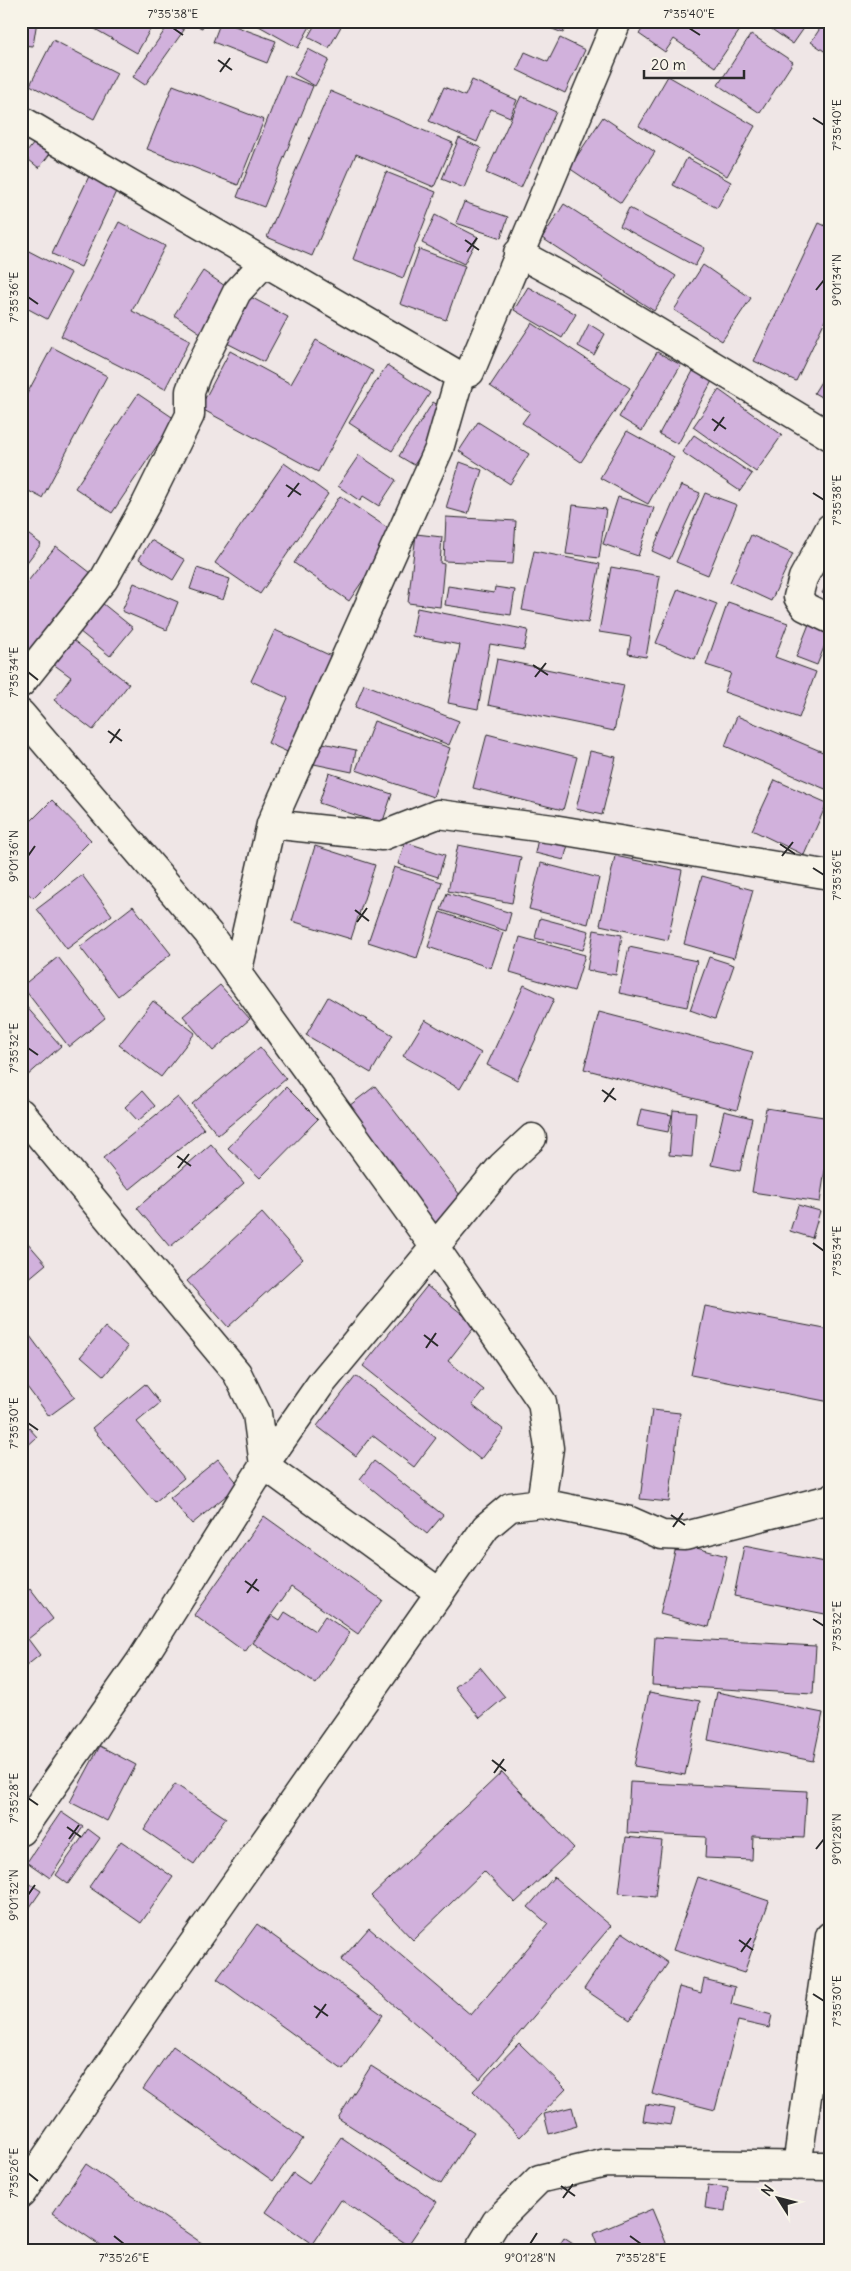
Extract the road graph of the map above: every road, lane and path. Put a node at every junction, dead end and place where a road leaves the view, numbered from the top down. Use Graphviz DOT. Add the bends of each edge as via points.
graph roads {
  1 [pos="617,21"];
  2 [pos="21,120"];
  3 [pos="518,253"];
  4 [pos="264,263"];
  5 [pos="460,376"];
  6 [pos="830,436"];
  7 [pos="830,528"];
  8 [pos="830,619"];
  9 [pos="21,683"];
  10 [pos="21,714"];
  11 [pos="271,824"];
  12 [pos="830,875"];
  13 [pos="237,974"];
  14 [pos="21,1113"];
  15 [pos="532,1138"];
  16 [pos="434,1246"];
  17 [pos="264,1465"];
  18 [pos="830,1499"];
  19 [pos="541,1502"];
  20 [pos="440,1593"];
  21 [pos="21,1831"];
  22 [pos="830,1936"];
  23 [pos="797,2166"];
  24 [pos="830,2166"];
  25 [pos="21,2194"];
  26 [pos="479,2250"];
  1 -- 3 [label="street"];
  2 -- 4 [label="street"];
  3 -- 5 [label="street" via="470,372"];
  3 -- 6 [label="street" via="598,296"];
  4 -- 5 [label="street"];
  4 -- 9 [label="street" via="236,292 190,391 190,415 104,579"];
  5 -- 11 [label="street" via="439,449"];
  7 -- 8 [label="street" via="803,578 798,598 805,607"];
  10 -- 13 [label="street" via="208,934"];
  11 -- 12 [label="street" via="382,836 438,814 553,829"];
  11 -- 13 [label="street"];
  13 -- 16 [label="street"];
  14 -- 17 [label="street" via="236,1372 257,1414"];
  15 -- 16 [label="street" via="502,1166"];
  16 -- 17 [label="street" via="320,1385"];
  16 -- 19 [label="street" via="542,1402 549,1448"];
  17 -- 20 [label="street"];
  17 -- 21 [label="street" via="140,1662"];
  18 -- 19 [label="street" via="684,1536 662,1535 630,1521"];
  19 -- 20 [label="street" via="510,1507 486,1527"];
  20 -- 25 [label="street" via="150,2004"];
  22 -- 23 [label="street"];
  23 -- 24 [label="street"];
  23 -- 26 [label="street" via="606,2163 539,2179 496,2222"];
}
